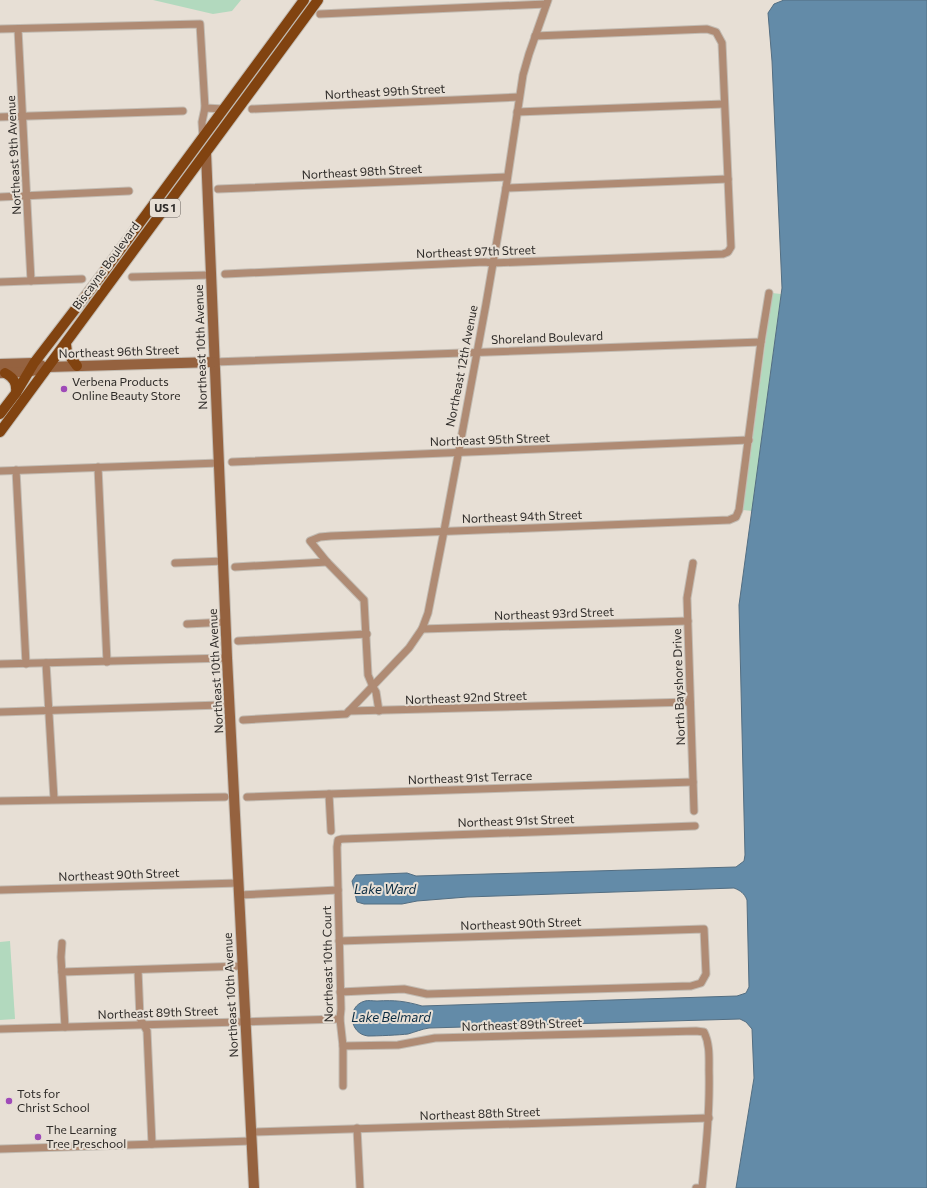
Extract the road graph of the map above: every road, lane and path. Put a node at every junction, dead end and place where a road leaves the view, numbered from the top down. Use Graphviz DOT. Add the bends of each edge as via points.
graph roads {
  1 [pos="304,0"];
  2 [pos="318,0"];
  3 [pos="547,2"];
  4 [pos="320,14"];
  5 [pos="18,29"];
  6 [pos="0,30"];
  7 [pos="535,36"];
  8 [pos="519,97"];
  9 [pos="724,104"];
  10 [pos="205,108"];
  11 [pos="224,109"];
  12 [pos="252,109"];
  13 [pos="183,111"];
  14 [pos="517,112"];
  15 [pos="23,116"];
  16 [pos="0,117"];
  17 [pos="203,138"];
  18 [pos="206,153"];
  19 [pos="507,177"];
  20 [pos="728,179"];
  21 [pos="506,188"];
  22 [pos="218,189"];
  23 [pos="129,191"];
  24 [pos="27,196"];
  25 [pos="0,197"];
  26 [pos="492,263"];
  27 [pos="225,274"];
  28 [pos="211,275"];
  29 [pos="132,277"];
  30 [pos="82,279"];
  31 [pos="31,281"];
  32 [pos="0,282"];
  33 [pos="769,293"];
  34 [pos="761,342"];
  35 [pos="66,344"];
  36 [pos="476,352"];
  37 [pos="214,362"];
  38 [pos="34,364"];
  39 [pos="77,366"];
  40 [pos="48,367"];
  41 [pos="2,370"];
  42 [pos="28,372"];
  43 [pos="16,393"];
  44 [pos="0,414"];
  45 [pos="0,432"];
  46 [pos="749,440"];
  47 [pos="457,453"];
  48 [pos="232,462"];
  49 [pos="219,463"];
  50 [pos="98,467"];
  51 [pos="0,470"];
  52 [pos="16,470"];
  53 [pos="444,531"];
  54 [pos="224,561"];
  55 [pos="327,562"];
  56 [pos="176,563"];
  57 [pos="693,563"];
  58 [pos="234,567"];
  59 [pos="226,622"];
  60 [pos="688,622"];
  61 [pos="187,624"];
  62 [pos="422,629"];
  63 [pos="366,634"];
  64 [pos="238,641"];
  65 [pos="227,658"];
  66 [pos="106,662"];
  67 [pos="46,663"];
  68 [pos="0,664"];
  69 [pos="26,664"];
  70 [pos="372,687"];
  71 [pos="690,702"];
  72 [pos="221,705"];
  73 [pos="49,711"];
  74 [pos="349,711"];
  75 [pos="379,711"];
  76 [pos="0,712"];
  77 [pos="243,720"];
  78 [pos="693,782"];
  79 [pos="329,794"];
  80 [pos="225,797"];
  81 [pos="247,797"];
  82 [pos="54,799"];
  83 [pos="0,801"];
  84 [pos="694,811"];
  85 [pos="695,826"];
  86 [pos="331,831"];
  87 [pos="338,840"];
  88 [pos="238,883"];
  89 [pos="0,890"];
  90 [pos="338,890"];
  91 [pos="239,895"];
  92 [pos="339,941"];
  93 [pos="62,943"];
  94 [pos="244,966"];
  95 [pos="138,970"];
  96 [pos="62,972"];
  97 [pos="340,992"];
  98 [pos="340,1019"];
  99 [pos="246,1021"];
  100 [pos="142,1024"];
  101 [pos="65,1027"];
  102 [pos="0,1029"];
  103 [pos="343,1046"];
  104 [pos="343,1086"];
  105 [pos="709,1118"];
  106 [pos="357,1128"];
  107 [pos="252,1137"];
  108 [pos="152,1144"];
  109 [pos="0,1149"];
  110 [pos="254,1188"];
  111 [pos="360,1188"];
  112 [pos="696,1188"];
  113 [pos="702,1188"];
  1 -- 11 [label="main road, Biscayne Boulevard / US 1"];
  2 -- 18 [label="main road, Biscayne Boulevard / US 1"];
  3 -- 4 [label="street"];
  3 -- 7 [label="street, Northeast 12th Avenue"];
  5 -- 6 [label="street"];
  5 -- 10 [label="street" via="200,24"];
  5 -- 15 [label="street, Northeast 9th Avenue"];
  7 -- 8 [label="street, Northeast 12th Avenue"];
  7 -- 9 [label="street" via="707,29 716,32 722,43"];
  8 -- 12 [label="street, Northeast 99th Street"];
  8 -- 14 [label="street, Northeast 12th Avenue"];
  9 -- 14 [label="street"];
  9 -- 20 [label="street"];
  10 -- 11 [label="street"];
  10 -- 17 [label="street" via="202,122"];
  11 -- 17 [label="main road, Biscayne Boulevard / US 1"];
  13 -- 15 [label="street"];
  14 -- 19 [label="street, Northeast 12th Avenue"];
  15 -- 16 [label="street"];
  15 -- 24 [label="street, Northeast 9th Avenue"];
  17 -- 38 [label="main road, Biscayne Boulevard / US 1"];
  18 -- 28 [label="street, Northeast 10th Avenue"];
  18 -- 35 [label="main road, Biscayne Boulevard / US 1"];
  19 -- 21 [label="street, Northeast 12th Avenue"];
  19 -- 22 [label="street, Northeast 98th Street"];
  20 -- 21 [label="street"];
  20 -- 26 [label="street, Northeast 97th Street" via="731,247 723,254"];
  21 -- 26 [label="street, Northeast 12th Avenue"];
  23 -- 24 [label="street"];
  24 -- 25 [label="street"];
  24 -- 31 [label="street, Northeast 9th Avenue"];
  26 -- 27 [label="street, Northeast 97th Street"];
  26 -- 36 [label="street, Northeast 12th Avenue"];
  28 -- 29 [label="street"];
  28 -- 37 [label="street, Northeast 10th Avenue"];
  30 -- 31 [label="street"];
  31 -- 32 [label="street"];
  33 -- 34 [label="street"];
  34 -- 36 [label="street, Shoreland Boulevard"];
  34 -- 46 [label="street"];
  35 -- 39 [label="main road" via="68,354"];
  35 -- 40 [label="main road, Biscayne Boulevard / US 1"];
  36 -- 37 [label="street, Shoreland Boulevard"];
  36 -- 47 [label="street, Northeast 12th Avenue"];
  37 -- 39 [label="street, Northeast 96th Street"];
  37 -- 49 [label="street, Northeast 10th Avenue"];
  38 -- 40 [label="street, Northeast 96th Street"];
  38 -- 41 [label="street, Northeast 96th Street"];
  38 -- 42 [label="main road, Biscayne Boulevard / US 1"];
  39 -- 40 [label="street, Northeast 96th Street"];
  40 -- 42 [label="street, Northeast 96th Street"];
  40 -- 45 [label="main road, Biscayne Boulevard / US 1"];
  41 -- 42 [label="street, Northeast 96th Street"];
  41 -- 43 [label="main road" via="16,383"];
  42 -- 43 [label="main road, Biscayne Boulevard / US 1"];
  43 -- 44 [label="main road, Biscayne Boulevard / US 1"];
  46 -- 47 [label="street, Northeast 95th Street"];
  46 -- 53 [label="street, Northeast 94th Street" via="740,510 736,517 729,520"];
  47 -- 48 [label="street, Northeast 95th Street"];
  47 -- 53 [label="street, Northeast 12th Avenue"];
  49 -- 50 [label="street"];
  49 -- 54 [label="street, Northeast 10th Avenue"];
  50 -- 52 [label="street"];
  50 -- 66 [label="street"];
  51 -- 52 [label="street"];
  52 -- 69 [label="street"];
  53 -- 55 [label="street, Northeast 94th Street" via="320,537 310,541"];
  53 -- 62 [label="street, Northeast 12th Avenue"];
  54 -- 56 [label="street"];
  54 -- 59 [label="street, Northeast 10th Avenue"];
  55 -- 58 [label="street"];
  55 -- 63 [label="street" via="364,600"];
  57 -- 60 [label="street, North Bayshore Drive" via="687,598"];
  59 -- 61 [label="street"];
  59 -- 65 [label="street, Northeast 10th Avenue"];
  60 -- 62 [label="street, Northeast 93rd Street"];
  60 -- 71 [label="street, North Bayshore Drive"];
  62 -- 70 [label="street, Northeast 12th Avenue" via="409,648"];
  63 -- 64 [label="street"];
  63 -- 70 [label="street" via="368,675"];
  65 -- 66 [label="street"];
  65 -- 88 [label="street, Northeast 10th Avenue"];
  66 -- 67 [label="street"];
  67 -- 69 [label="street"];
  67 -- 73 [label="street"];
  68 -- 69 [label="street"];
  70 -- 74 [label="street, Northeast 12th Avenue"];
  70 -- 75 [label="street" via="376,692"];
  71 -- 75 [label="street, Northeast 92nd Street"];
  71 -- 78 [label="street, North Bayshore Drive"];
  72 -- 73 [label="street"];
  73 -- 76 [label="street"];
  73 -- 82 [label="street"];
  74 -- 75 [label="street, Northeast 92nd Street"];
  74 -- 77 [label="street, Northeast 92nd Street" via="346,714"];
  78 -- 79 [label="street, Northeast 91st Terrace"];
  78 -- 84 [label="street, North Bayshore Drive"];
  79 -- 81 [label="street, Northeast 91st Terrace"];
  79 -- 86 [label="street"];
  80 -- 82 [label="street"];
  82 -- 83 [label="street"];
  85 -- 87 [label="street, Northeast 91st Street"];
  87 -- 90 [label="street, Northeast 10th Court"];
  88 -- 89 [label="street, Northeast 90th Street"];
  88 -- 91 [label="street, Northeast 10th Avenue"];
  90 -- 91 [label="street"];
  90 -- 92 [label="street, Northeast 10th Court"];
  91 -- 94 [label="street, Northeast 10th Avenue"];
  92 -- 97 [label="street, Northeast 10th Court"];
  92 -- 97 [label="street, Northeast 90th Street" via="704,929 706,974 701,983 691,986 426,994 404,989"];
  93 -- 96 [label="street"];
  94 -- 95 [label="street"];
  94 -- 99 [label="street, Northeast 10th Avenue"];
  95 -- 96 [label="street"];
  95 -- 100 [label="street"];
  96 -- 101 [label="street"];
  97 -- 98 [label="street, Northeast 10th Court"];
  98 -- 99 [label="street, Northeast 89th Street"];
  98 -- 103 [label="street, Northeast 10th Court"];
  99 -- 100 [label="street, Northeast 89th Street"];
  99 -- 107 [label="street, Northeast 10th Avenue"];
  100 -- 101 [label="street, Northeast 89th Street"];
  100 -- 108 [label="street" via="147,1031"];
  101 -- 102 [label="street, Northeast 89th Street"];
  103 -- 104 [label="street, Northeast 10th Court"];
  103 -- 105 [label="street, Northeast 89th Street" via="398,1045 435,1038 704,1032 708,1039 709,1052"];
  105 -- 106 [label="street, Northeast 88th Street"];
  105 -- 113 [label="street"];
  106 -- 107 [label="street, Northeast 88th Street"];
  106 -- 111 [label="street"];
  107 -- 108 [label="street, Northeast 88th Street"];
  107 -- 110 [label="street, Northeast 10th Avenue"];
  108 -- 109 [label="street, Northeast 88th Street"];
  112 -- 113 [label="street"];
}
